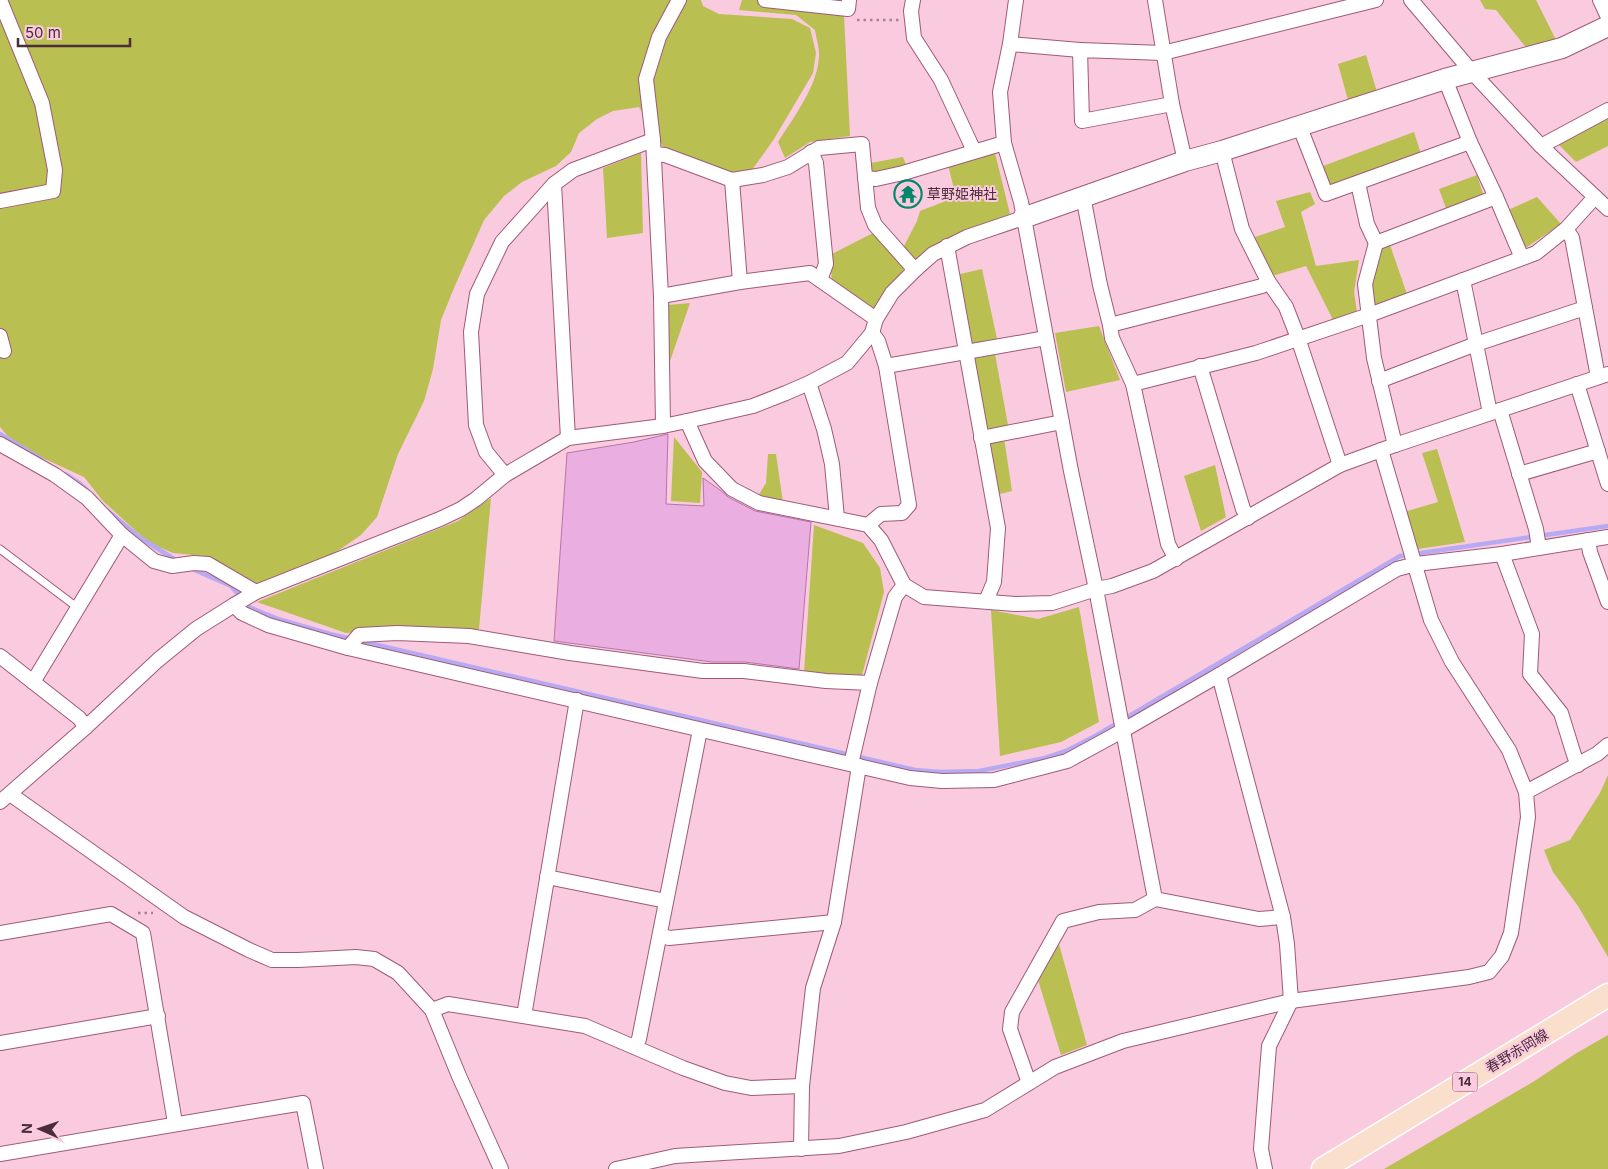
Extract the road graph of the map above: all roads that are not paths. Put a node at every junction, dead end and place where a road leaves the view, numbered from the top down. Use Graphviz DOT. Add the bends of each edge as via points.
graph roads {
  1 [pos="0,0"];
  2 [pos="679,0"];
  3 [pos="765,0"];
  4 [pos="913,0"];
  5 [pos="1016,0"];
  6 [pos="1155,0"];
  7 [pos="1376,0"];
  8 [pos="1410,0"];
  9 [pos="1600,0"];
  10 [pos="849,5"];
  11 [pos="1608,16"];
  12 [pos="1608,26"];
  13 [pos="1010,44"];
  14 [pos="1080,50"];
  15 [pos="1163,53"];
  16 [pos="1472,72"];
  17 [pos="1445,78"];
  18 [pos="1172,104"];
  19 [pos="1608,110"];
  20 [pos="1299,125"];
  21 [pos="653,140"];
  22 [pos="1470,142"];
  23 [pos="1004,144"];
  24 [pos="1541,146"];
  25 [pos="974,151"];
  26 [pos="1222,151"];
  27 [pos="811,152"];
  28 [pos="654,154"];
  29 [pos="1185,161"];
  30 [pos="865,178"];
  31 [pos="732,180"];
  32 [pos="554,184"];
  33 [pos="1358,184"];
  34 [pos="1083,196"];
  35 [pos="1496,197"];
  36 [pos="1596,197"];
  37 [pos="0,201"];
  38 [pos="1608,209"];
  39 [pos="1023,218"];
  40 [pos="1566,229"];
  41 [pos="1376,243"];
  42 [pos="947,246"];
  43 [pos="1522,258"];
  44 [pos="915,270"];
  45 [pos="820,280"];
  46 [pos="1463,280"];
  47 [pos="1268,281"];
  48 [pos="740,282"];
  49 [pos="661,296"];
  50 [pos="1585,308"];
  51 [pos="1369,315"];
  52 [pos="876,319"];
  53 [pos="1110,325"];
  54 [pos="872,333"];
  55 [pos="0,336"];
  56 [pos="1046,338"];
  57 [pos="1298,338"];
  58 [pos="1476,344"];
  59 [pos="4,351"];
  60 [pos="966,352"];
  61 [pos="886,366"];
  62 [pos="1200,366"];
  63 [pos="1603,375"];
  64 [pos="1379,381"];
  65 [pos="809,383"];
  66 [pos="1133,384"];
  67 [pos="1578,384"];
  68 [pos="1495,411"];
  69 [pos="687,422"];
  70 [pos="1062,422"];
  71 [pos="663,426"];
  72 [pos="568,438"];
  73 [pos="981,438"];
  74 [pos="0,444"];
  75 [pos="1395,445"];
  76 [pos="1382,450"];
  77 [pos="1598,451"];
  78 [pos="1340,465"];
  79 [pos="1519,474"];
  80 [pos="505,475"];
  81 [pos="1608,484"];
  82 [pos="837,518"];
  83 [pos="1248,518"];
  84 [pos="868,525"];
  85 [pos="122,534"];
  86 [pos="1608,537"];
  87 [pos="1588,540"];
  88 [pos="1539,548"];
  89 [pos="0,549"];
  90 [pos="1502,554"];
  91 [pos="1176,559"];
  92 [pos="1416,564"];
  93 [pos="904,585"];
  94 [pos="1096,589"];
  95 [pos="244,599"];
  96 [pos="986,601"];
  97 [pos="1608,602"];
  98 [pos="78,608"];
  99 [pos="348,648"];
  100 [pos="0,656"];
  101 [pos="1219,675"];
  102 [pos="33,682"];
  103 [pos="870,683"];
  104 [pos="577,700"];
  105 [pos="1121,724"];
  106 [pos="86,726"];
  107 [pos="700,730"];
  108 [pos="1608,746"];
  109 [pos="855,765"];
  110 [pos="1578,765"];
  111 [pos="1526,792"];
  112 [pos="5,798"];
  113 [pos="547,877"];
  114 [pos="1155,898"];
  115 [pos="666,901"];
  116 [pos="1282,917"];
  117 [pos="834,922"];
  118 [pos="0,933"];
  119 [pos="660,935"];
  120 [pos="1608,995"];
  121 [pos="1291,1001"];
  122 [pos="432,1010"];
  123 [pos="158,1016"];
  124 [pos="524,1016"];
  125 [pos="0,1043"];
  126 [pos="635,1047"];
  127 [pos="1029,1083"];
  128 [pos="802,1086"];
  129 [pos="175,1124"];
  130 [pos="801,1149"];
  131 [pos="0,1154"];
  132 [pos="316,1169"];
  133 [pos="501,1169"];
  134 [pos="616,1169"];
  135 [pos="1265,1169"];
  136 [pos="1323,1169"];
  1 -- 37 [label="street" via="42,103 55,170 53,191"];
  2 -- 21 [label="street" via="659,37 646,79"];
  3 -- 10 [label="street"];
  4 -- 25 [label="street" via="914,38 941,80"];
  5 -- 13 [label="street"];
  6 -- 15 [label="street"];
  7 -- 15 [label="street"];
  8 -- 16 [label="street"];
  9 -- 11 [label="street"];
  12 -- 16 [label="street" via="1562,48"];
  13 -- 14 [label="street"];
  13 -- 23 [label="street" via="1000,92"];
  14 -- 15 [label="street"];
  14 -- 18 [label="street" via="1082,121"];
  15 -- 18 [label="street"];
  16 -- 17 [label="street"];
  16 -- 24 [label="street"];
  17 -- 20 [label="street"];
  17 -- 22 [label="street"];
  18 -- 29 [label="street"];
  19 -- 24 [label="street"];
  20 -- 26 [label="street"];
  20 -- 33 [label="street" via="1326,194"];
  21 -- 28 [label="street"];
  21 -- 32 [label="street" via="574,170"];
  22 -- 33 [label="street"];
  22 -- 35 [label="street"];
  23 -- 25 [label="street"];
  23 -- 39 [label="street"];
  24 -- 36 [label="street"];
  25 -- 30 [label="street" via="903,173"];
  26 -- 29 [label="street"];
  26 -- 47 [label="street" via="1242,229"];
  27 -- 30 [label="street" via="819,148 862,144"];
  27 -- 31 [label="street" via="788,167"];
  27 -- 45 [label="street" via="816,163 826,264"];
  28 -- 31 [label="street" via="665,155"];
  28 -- 49 [label="street"];
  29 -- 34 [label="street"];
  30 -- 44 [label="street" via="868,208 875,225"];
  31 -- 48 [label="street"];
  32 -- 72 [label="street"];
  32 -- 80 [label="street" via="502,242 477,294 472,322 476,425 486,452"];
  33 -- 41 [label="street" via="1367,224"];
  34 -- 39 [label="street"];
  34 -- 53 [label="street"];
  35 -- 41 [label="street"];
  35 -- 43 [label="street"];
  36 -- 38 [label="street"];
  36 -- 40 [label="street"];
  39 -- 42 [label="street"];
  39 -- 56 [label="street"];
  40 -- 43 [label="street" via="1536,253"];
  40 -- 50 [label="street" via="1572,238"];
  41 -- 51 [label="street" via="1365,284"];
  42 -- 44 [label="street"];
  42 -- 60 [label="street"];
  43 -- 46 [label="street"];
  44 -- 52 [label="street" via="892,293"];
  45 -- 48 [label="street" via="810,273"];
  45 -- 52 [label="street"];
  46 -- 51 [label="street"];
  46 -- 58 [label="street"];
  47 -- 53 [label="street" via="1262,286"];
  47 -- 57 [label="street" via="1286,308"];
  48 -- 49 [label="street"];
  49 -- 71 [label="street"];
  50 -- 58 [label="street"];
  50 -- 63 [label="street"];
  51 -- 57 [label="street"];
  51 -- 64 [label="street"];
  52 -- 54 [label="street"];
  53 -- 66 [label="street" via="1112,338"];
  54 -- 61 [label="street"];
  54 -- 65 [label="street" via="846,363"];
  55 -- 59 [label="street"];
  56 -- 60 [label="street"];
  56 -- 70 [label="street"];
  57 -- 62 [label="street" via="1256,353"];
  57 -- 78 [label="street"];
  58 -- 64 [label="street"];
  58 -- 68 [label="street"];
  60 -- 61 [label="street"];
  60 -- 73 [label="street"];
  61 -- 84 [label="street" via="910,505 902,513 881,514"];
  62 -- 66 [label="street"];
  62 -- 83 [label="street"];
  63 -- 67 [label="street"];
  64 -- 75 [label="street"];
  65 -- 69 [label="street" via="753,406"];
  65 -- 82 [label="street" via="832,464"];
  66 -- 91 [label="street" via="1168,544"];
  67 -- 68 [label="street"];
  67 -- 77 [label="street"];
  68 -- 75 [label="street"];
  68 -- 79 [label="street"];
  69 -- 71 [label="street"];
  69 -- 82 [label="street" via="705,460 732,489 759,504"];
  70 -- 73 [label="street"];
  70 -- 94 [label="street"];
  71 -- 72 [label="street"];
  72 -- 80 [label="street"];
  73 -- 96 [label="street" via="998,528 994,582"];
  74 -- 85 [label="street" via="88,498"];
  75 -- 76 [label="street"];
  76 -- 78 [label="street"];
  76 -- 92 [label="street"];
  77 -- 79 [label="street"];
  77 -- 81 [label="street"];
  78 -- 83 [label="street"];
  79 -- 88 [label="street"];
  80 -- 95 [label="street" via="476,499 440,519"];
  82 -- 84 [label="street"];
  83 -- 91 [label="street"];
  84 -- 93 [label="street" via="881,540"];
  85 -- 95 [label="street" via="154,561 172,566 208,564"];
  85 -- 98 [label="street"];
  86 -- 87 [label="street"];
  87 -- 88 [label="street"];
  87 -- 97 [label="street"];
  88 -- 90 [label="street"];
  89 -- 98 [label="lane"];
  90 -- 92 [label="street"];
  90 -- 110 [label="street" via="1532,634 1530,674 1562,713"];
  91 -- 94 [label="street" via="1153,571"];
  92 -- 101 [label="street" via="1397,569"];
  92 -- 111 [label="street" via="1432,620 1452,662 1509,750"];
  93 -- 96 [label="street" via="924,597"];
  93 -- 103 [label="street" via="895,598"];
  94 -- 96 [label="street" via="1052,603"];
  94 -- 105 [label="street"];
  95 -- 99 [label="street" via="242,613 268,625"];
  95 -- 106 [label="street" via="196,629"];
  98 -- 102 [label="street"];
  99 -- 103 [label="street" via="359,635 469,636 703,671 744,671"];
  99 -- 104 [label="street"];
  100 -- 102 [label="street"];
  101 -- 105 [label="street"];
  101 -- 116 [label="street"];
  102 -- 106 [label="street"];
  103 -- 109 [label="street"];
  104 -- 107 [label="street"];
  104 -- 113 [label="street"];
  105 -- 109 [label="street" via="1067,761 994,780 910,778"];
  105 -- 114 [label="street"];
  106 -- 112 [label="street"];
  107 -- 109 [label="street"];
  107 -- 115 [label="street"];
  108 -- 110 [label="street"];
  109 -- 117 [label="street" via="855,784"];
  110 -- 111 [label="street"];
  111 -- 121 [label="street" via="1528,818 1511,933 1502,956 1488,972"];
  112 -- 122 [label="street" via="184,917 272,960 374,959 398,973"];
  113 -- 115 [label="street"];
  113 -- 124 [label="street"];
  114 -- 116 [label="street" via="1259,919"];
  114 -- 127 [label="street" via="1134,910 1099,912 1063,921 1012,1012 1010,1029"];
  115 -- 119 [label="street"];
  116 -- 121 [label="street"];
  117 -- 119 [label="street" via="670,938"];
  117 -- 128 [label="street" via="813,988"];
  118 -- 123 [label="street" via="111,914 143,933"];
  119 -- 126 [label="street"];
  120 -- 136 [label="main road, 春野赤岡線 / 14"];
  121 -- 127 [label="street" via="1123,1041 1055,1067"];
  121 -- 135 [label="street" via="1269,1046 1261,1149"];
  122 -- 124 [label="street" via="448,1004"];
  122 -- 133 [label="street"];
  123 -- 125 [label="street"];
  123 -- 129 [label="street"];
  124 -- 126 [label="street" via="585,1026"];
  126 -- 128 [label="street" via="725,1083 751,1088"];
  127 -- 130 [label="street" via="985,1110 906,1132 839,1146"];
  128 -- 130 [label="street"];
  129 -- 131 [label="street"];
  129 -- 132 [label="street" via="303,1103"];
  130 -- 134 [label="street" via="675,1156"];
}
